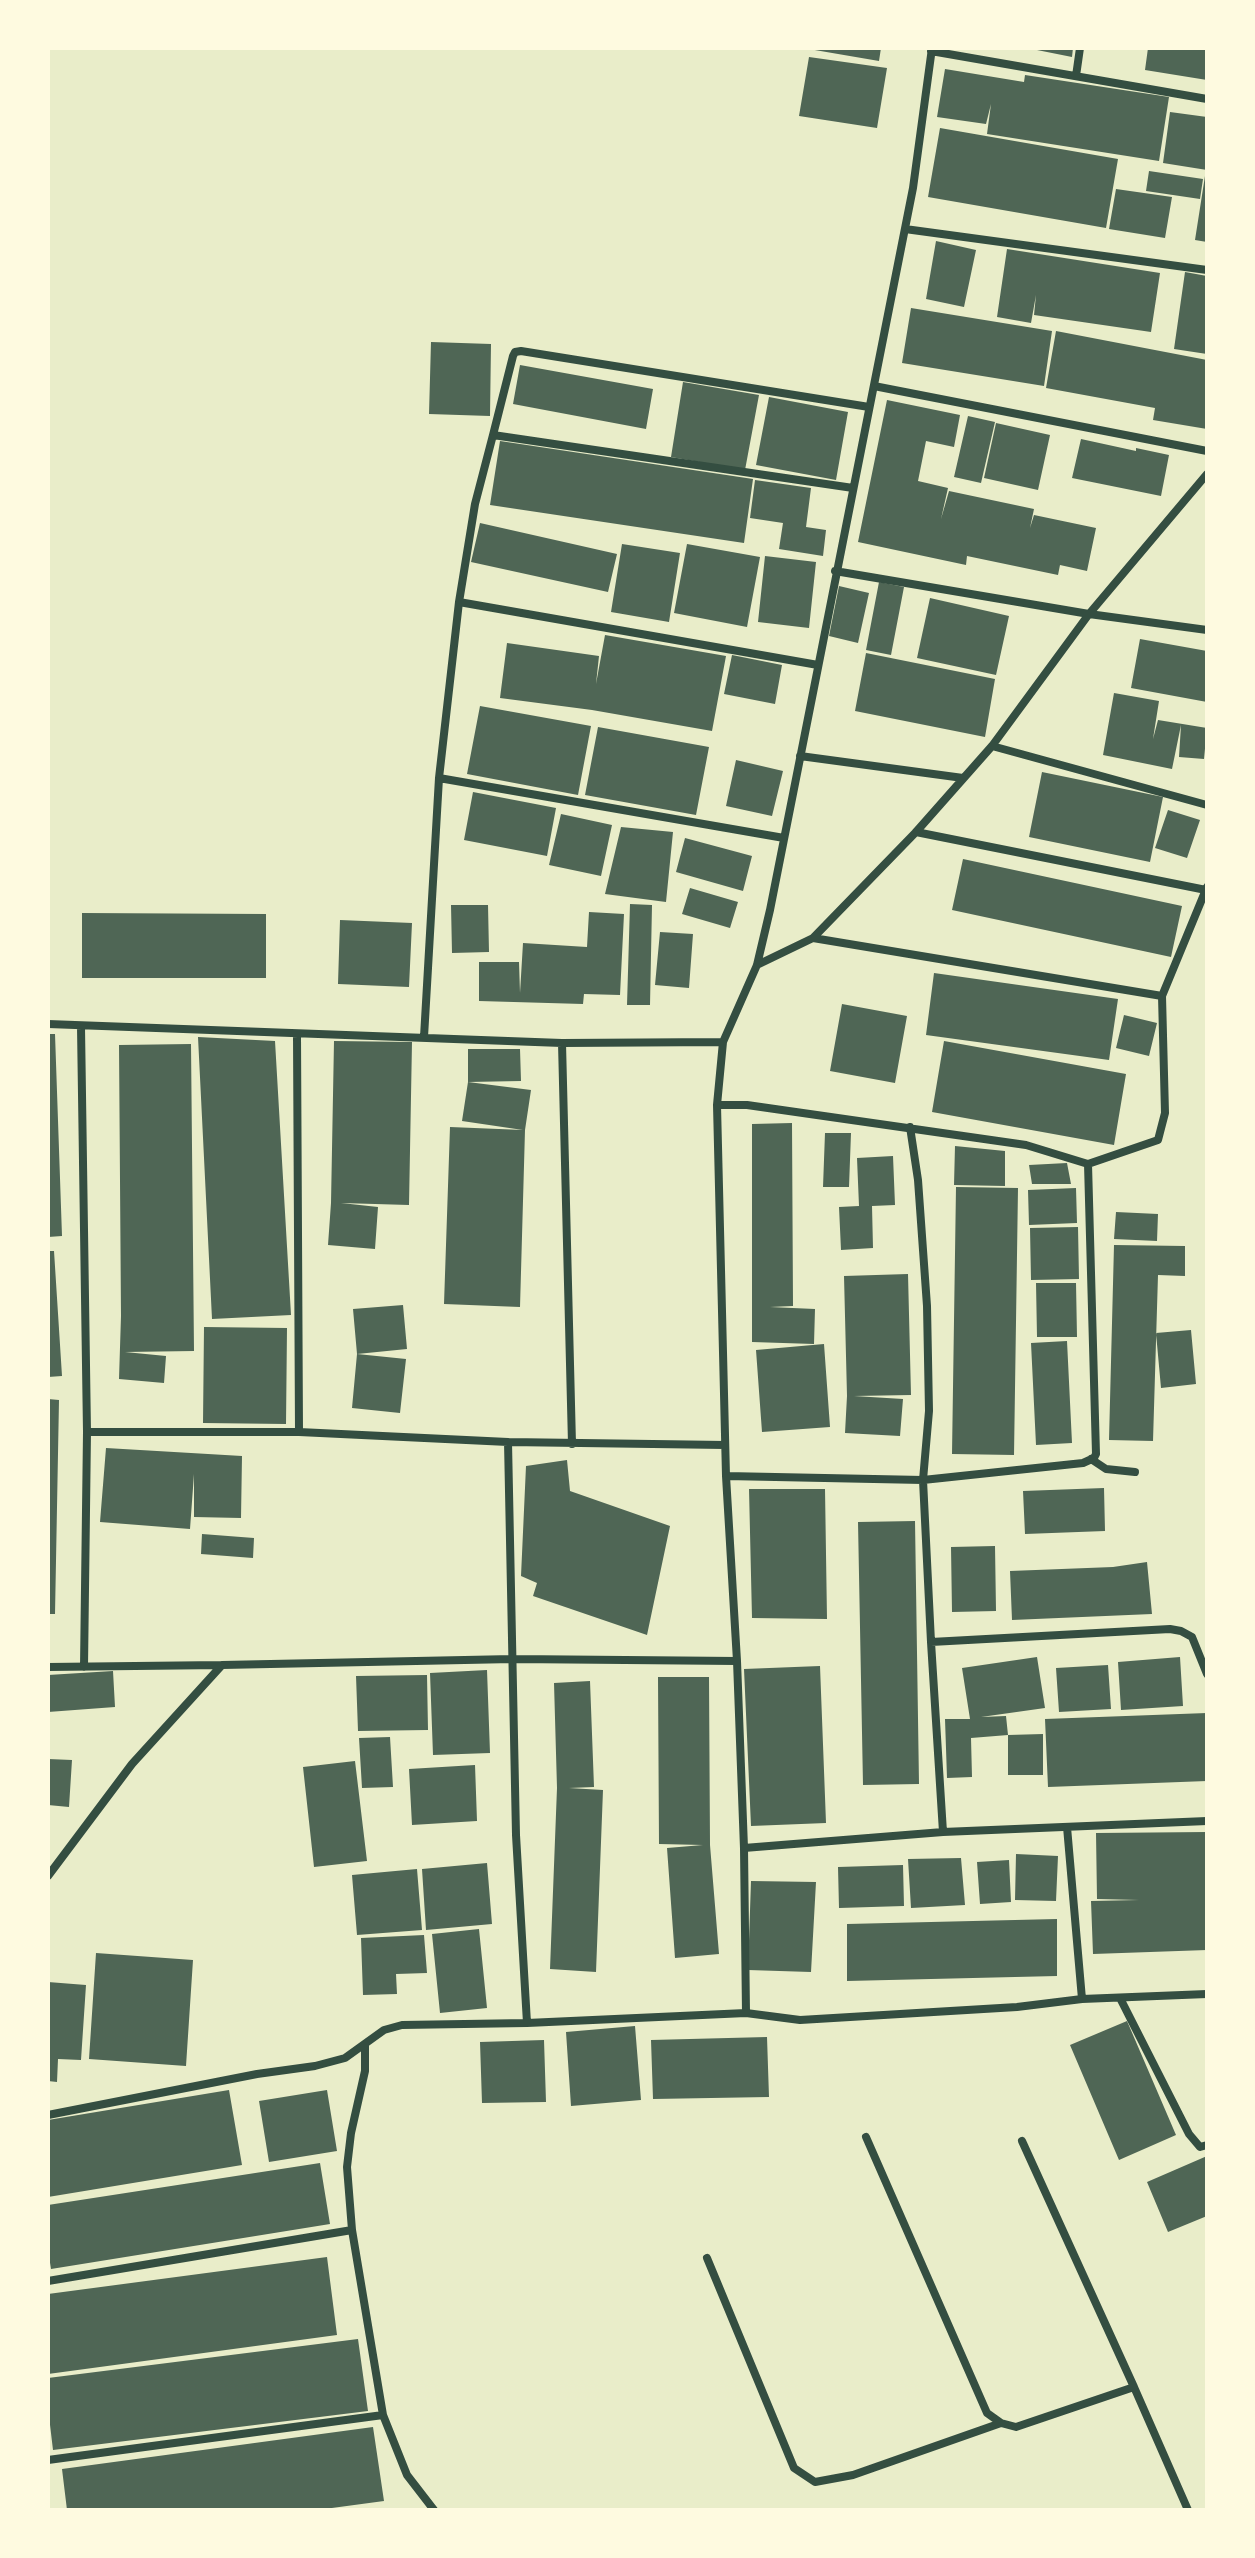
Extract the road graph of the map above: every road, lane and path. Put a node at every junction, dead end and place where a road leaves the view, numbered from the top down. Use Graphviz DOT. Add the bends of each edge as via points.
graph roads {
  1 [pos="1080,48"];
  2 [pos="932,49"];
  3 [pos="1076,76"];
  4 [pos="1207,99"];
  5 [pos="905,229"];
  6 [pos="1207,270"];
  7 [pos="874,386"];
  8 [pos="869,407"];
  9 [pos="493,435"];
  10 [pos="1207,451"];
  11 [pos="1207,474"];
  12 [pos="853,488"];
  13 [pos="835,571"];
  14 [pos="459,602"];
  15 [pos="1089,614"];
  16 [pos="1207,630"];
  17 [pos="818,665"];
  18 [pos="992,746"];
  19 [pos="800,756"];
  20 [pos="439,778"];
  21 [pos="963,778"];
  22 [pos="1207,805"];
  23 [pos="916,832"];
  24 [pos="784,838"];
  25 [pos="1207,888"];
  26 [pos="813,938"];
  27 [pos="757,965"];
  28 [pos="1162,996"];
  29 [pos="48,1024"];
  30 [pos="81,1027"];
  31 [pos="297,1035"];
  32 [pos="424,1037"];
  33 [pos="723,1042"];
  34 [pos="562,1043"];
  35 [pos="717,1105"];
  36 [pos="910,1127"];
  37 [pos="1088,1164"];
  38 [pos="87,1432"];
  39 [pos="299,1432"];
  40 [pos="508,1442"];
  41 [pos="572,1444"];
  42 [pos="725,1445"];
  43 [pos="1091,1459"];
  44 [pos="1135,1472"];
  45 [pos="726,1476"];
  46 [pos="923,1480"];
  47 [pos="931,1642"];
  48 [pos="513,1659"];
  49 [pos="737,1661"];
  50 [pos="222,1665"];
  51 [pos="48,1667"];
  52 [pos="84,1667"];
  53 [pos="1207,1674"];
  54 [pos="1207,1821"];
  55 [pos="1067,1827"];
  56 [pos="943,1832"];
  57 [pos="744,1848"];
  58 [pos="52,1865"];
  59 [pos="48,1876"];
  60 [pos="1207,1994"];
  61 [pos="1120,1998"];
  62 [pos="1082,1999"];
  63 [pos="746,2013"];
  64 [pos="527,2023"];
  65 [pos="365,2045"];
  66 [pos="48,2115"];
  67 [pos="866,2137"];
  68 [pos="1022,2141"];
  69 [pos="1207,2145"];
  70 [pos="352,2230"];
  71 [pos="707,2258"];
  72 [pos="48,2281"];
  73 [pos="1134,2387"];
  74 [pos="383,2415"];
  75 [pos="1001,2423"];
  76 [pos="48,2460"];
  77 [pos="434,2510"];
  78 [pos="1188,2510"];
  1 -- 3 [label="street"];
  2 -- 3 [label="street"];
  2 -- 5 [label="street"];
  3 -- 4 [label="street"];
  5 -- 6 [label="street"];
  5 -- 7 [label="street"];
  7 -- 8 [label="street"];
  7 -- 10 [label="street"];
  8 -- 9 [label="street" via="521,351 513,356"];
  8 -- 12 [label="street"];
  9 -- 12 [label="street"];
  9 -- 14 [label="street"];
  11 -- 15 [label="street"];
  12 -- 13 [label="street"];
  13 -- 15 [label="street"];
  13 -- 17 [label="street"];
  14 -- 17 [label="street"];
  14 -- 20 [label="street"];
  15 -- 16 [label="street"];
  15 -- 18 [label="street"];
  17 -- 19 [label="street"];
  18 -- 21 [label="street"];
  18 -- 22 [label="street"];
  19 -- 21 [label="street"];
  19 -- 24 [label="street"];
  20 -- 24 [label="street"];
  20 -- 32 [label="street"];
  21 -- 23 [label="street"];
  23 -- 25 [label="street"];
  23 -- 26 [label="street"];
  24 -- 27 [label="street"];
  25 -- 28 [label="street"];
  26 -- 27 [label="street"];
  26 -- 28 [label="street"];
  27 -- 33 [label="street"];
  28 -- 37 [label="street" via="1161,1136"];
  29 -- 30 [label="street"];
  30 -- 31 [label="street"];
  30 -- 38 [label="street"];
  31 -- 32 [label="street"];
  31 -- 39 [label="street"];
  32 -- 34 [label="street"];
  33 -- 34 [label="street"];
  33 -- 35 [label="street"];
  34 -- 41 [label="street"];
  35 -- 36 [label="street"];
  35 -- 42 [label="street"];
  36 -- 37 [label="street" via="1026,1145"];
  36 -- 46 [label="street" via="927,1306 929,1411"];
  37 -- 43 [label="street" via="1096,1454"];
  38 -- 39 [label="street"];
  38 -- 52 [label="street"];
  39 -- 40 [label="street"];
  40 -- 41 [label="street"];
  40 -- 48 [label="street"];
  41 -- 42 [label="street"];
  42 -- 45 [label="street"];
  43 -- 44 [label="street" via="1106,1469"];
  43 -- 46 [label="street"];
  45 -- 46 [label="street"];
  45 -- 49 [label="street"];
  46 -- 47 [label="street"];
  47 -- 53 [label="street" via="1170,1629 1192,1637"];
  47 -- 56 [label="street"];
  48 -- 49 [label="street"];
  48 -- 50 [label="street"];
  48 -- 64 [label="street"];
  49 -- 57 [label="street"];
  50 -- 52 [label="street"];
  50 -- 58 [label="street" via="132,1764"];
  51 -- 52 [label="street"];
  54 -- 55 [label="street"];
  55 -- 56 [label="street"];
  55 -- 62 [label="street"];
  56 -- 57 [label="street"];
  57 -- 63 [label="street"];
  58 -- 59 [label="street"];
  60 -- 61 [label="street"];
  61 -- 62 [label="street"];
  61 -- 69 [label="street" via="1189,2134 1200,2147"];
  62 -- 63 [label="street" via="1003,2009 800,2020"];
  63 -- 64 [label="street"];
  64 -- 65 [label="street" via="402,2025 384,2030"];
  65 -- 66 [label="street" via="345,2058 315,2066"];
  65 -- 70 [label="street" via="347,2167"];
  67 -- 75 [label="street" via="987,2413"];
  68 -- 73 [label="street"];
  70 -- 72 [label="street"];
  70 -- 74 [label="street"];
  71 -- 75 [label="street" via="794,2468 815,2482 853,2475"];
  73 -- 75 [label="street" via="1016,2427"];
  73 -- 78 [label="street"];
  74 -- 76 [label="street"];
  74 -- 77 [label="street" via="407,2475"];
}
